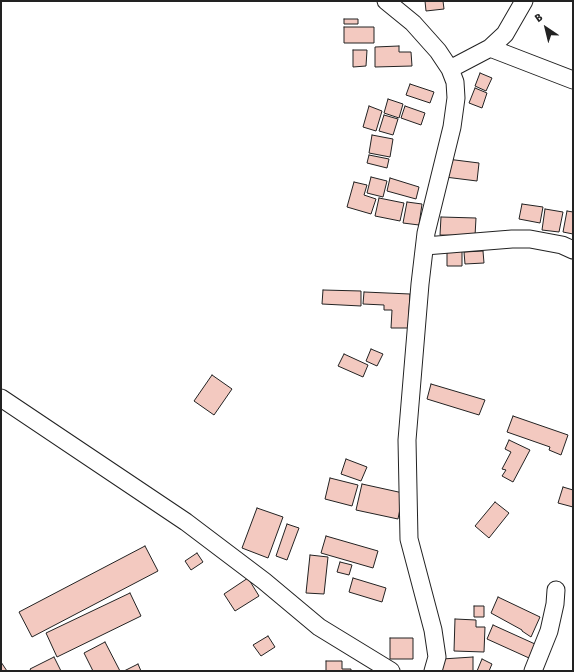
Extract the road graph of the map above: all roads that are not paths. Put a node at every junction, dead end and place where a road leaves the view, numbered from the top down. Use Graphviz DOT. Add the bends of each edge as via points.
graph roads {
  1 [pos="386,1"];
  2 [pos="524,1"];
  3 [pos="490,48"];
  4 [pos="450,69"];
  5 [pos="573,80"];
  6 [pos="425,246"];
  7 [pos="573,250"];
  8 [pos="1,398"];
  9 [pos="556,590"];
  10 [pos="391,671"];
  11 [pos="433,671"];
  12 [pos="533,671"];
  1 -- 4 [label="street" via="413,23"];
  2 -- 3 [label="street" via="505,34"];
  3 -- 4 [label="street"];
  3 -- 5 [label="street"];
  4 -- 6 [label="street" via="455,82 456,98 452,127"];
  6 -- 7 [label="street" via="524,239 562,245"];
  6 -- 11 [label="street" via="408,440 408,517 409,539 433,630 437,658"];
  8 -- 10 [label="street" via="186,522 264,581 319,627"];
  9 -- 12 [label="street" via="549,631"];
}
